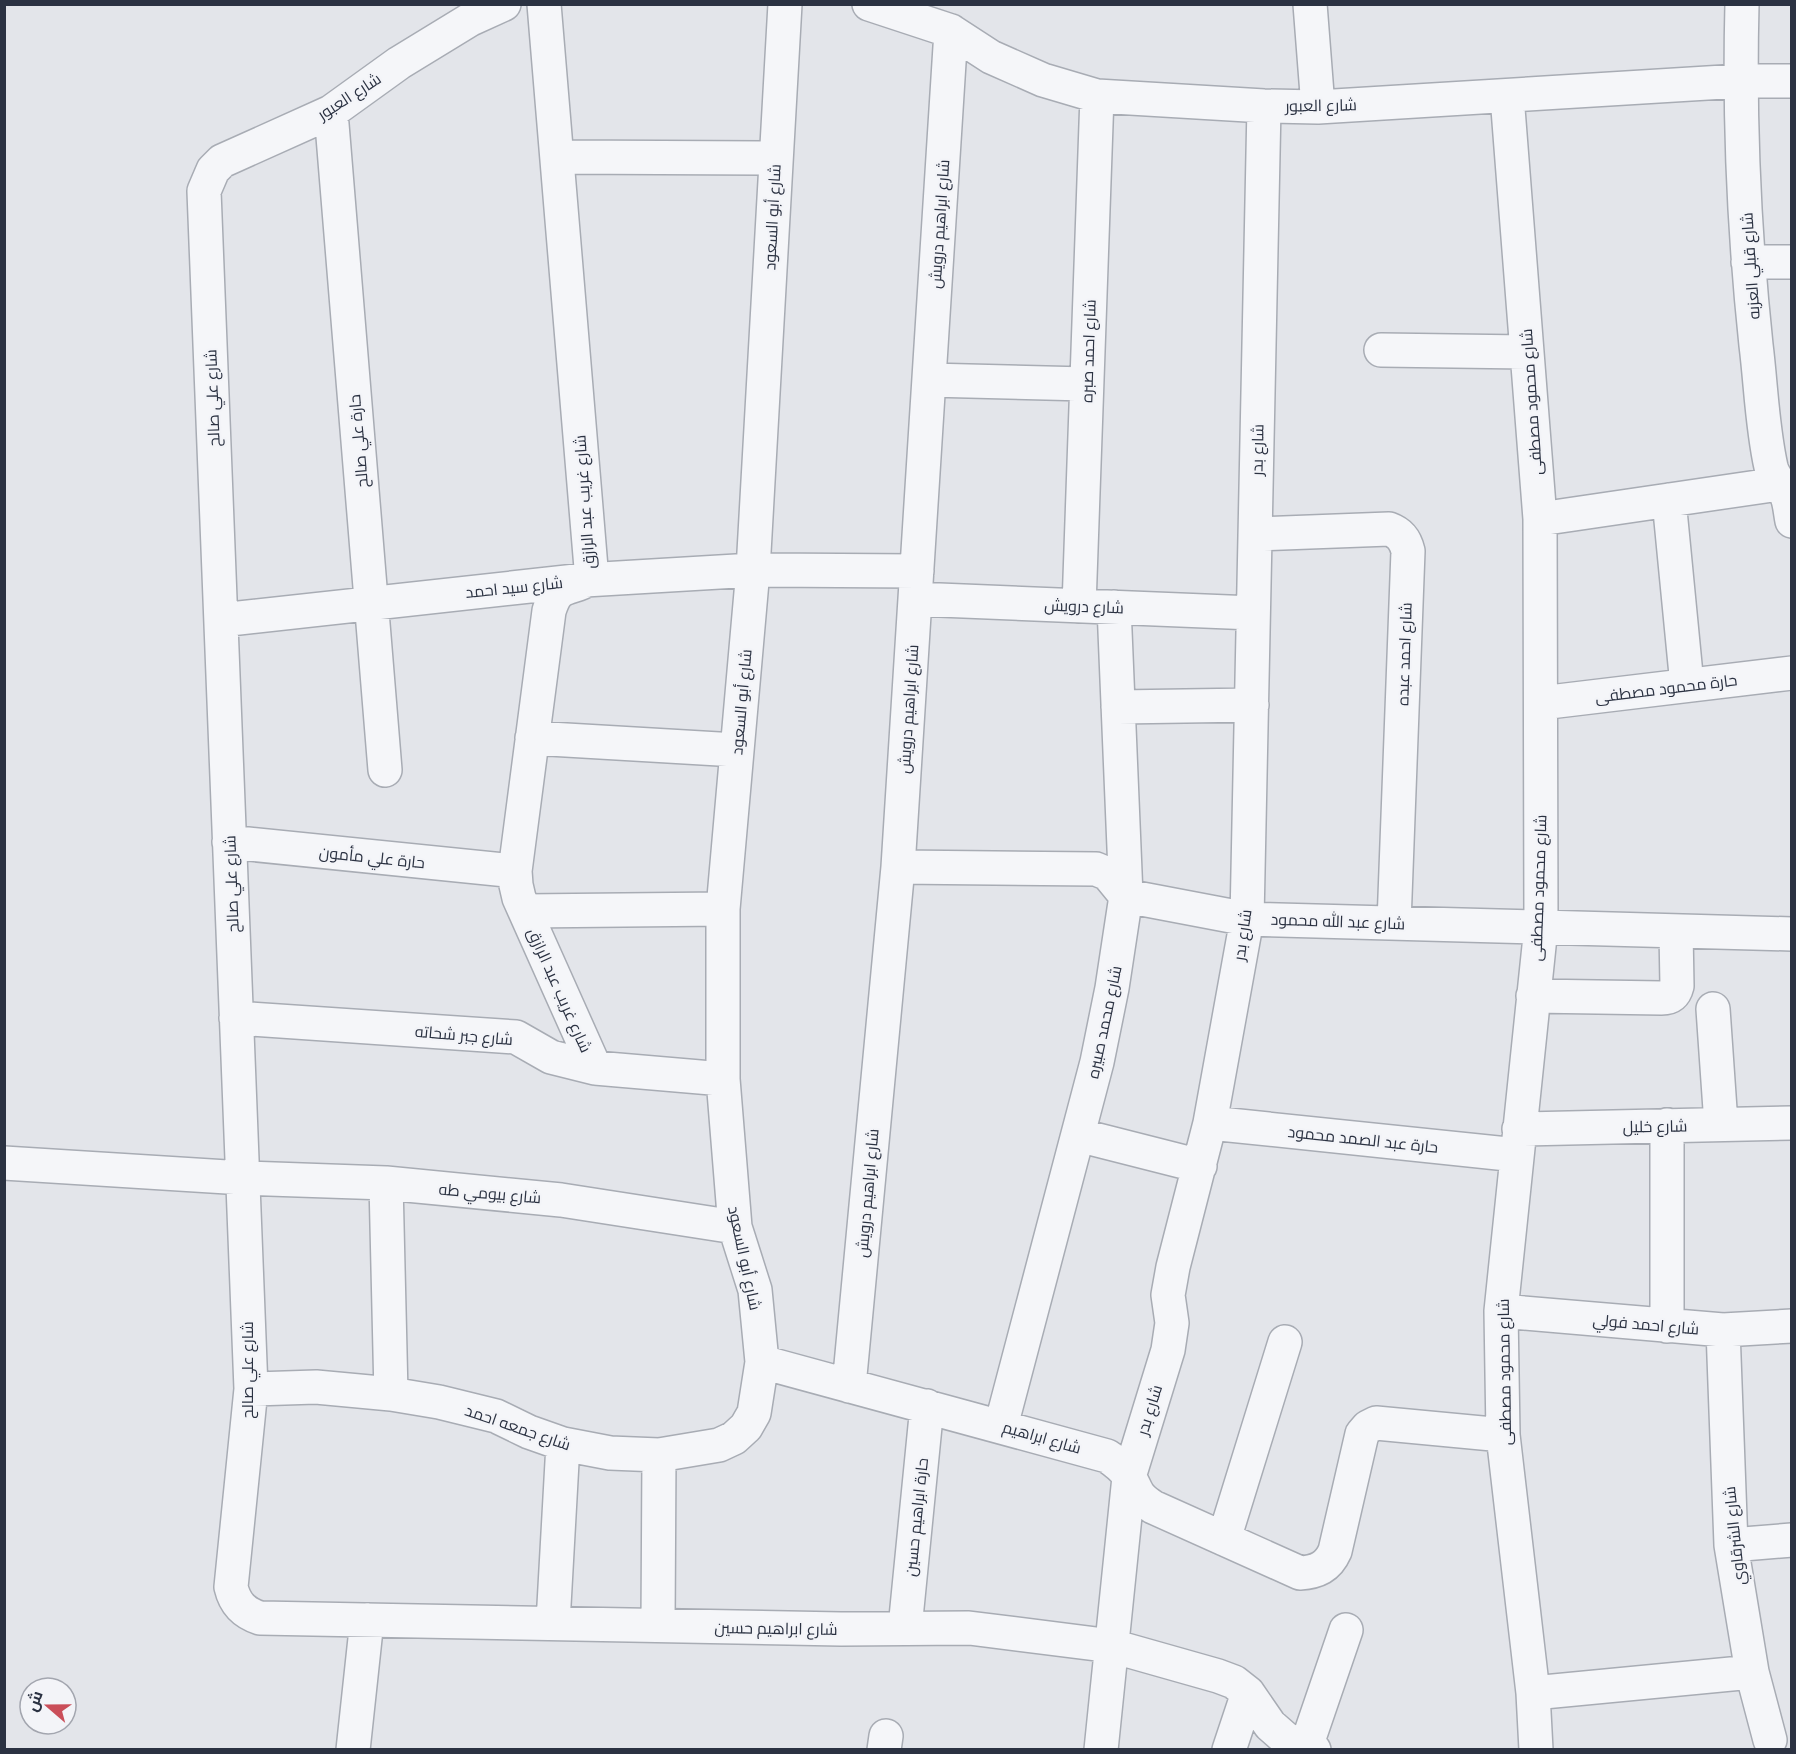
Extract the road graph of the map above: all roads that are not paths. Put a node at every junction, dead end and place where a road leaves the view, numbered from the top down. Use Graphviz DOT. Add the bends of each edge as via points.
graph roads {
  1 [pos="504,4"];
  2 [pos="544,4"];
  3 [pos="785,4"];
  4 [pos="869,4"];
  5 [pos="1310,4"];
  6 [pos="1742,4"];
  7 [pos="951,31"];
  8 [pos="1740,81"];
  9 [pos="1791,81"];
  10 [pos="1096,96"];
  11 [pos="1507,96"];
  12 [pos="1264,106"];
  13 [pos="1318,107"];
  14 [pos="331,112"];
  15 [pos="557,157"];
  16 [pos="776,158"];
  17 [pos="204,191"];
  18 [pos="1748,262"];
  19 [pos="1791,262"];
  20 [pos="1381,350"];
  21 [pos="1527,352"];
  22 [pos="929,380"];
  23 [pos="1086,384"];
  24 [pos="1778,416"];
  25 [pos="1786,497"];
  26 [pos="1669,500"];
  27 [pos="1540,519"];
  28 [pos="1255,534"];
  29 [pos="753,570"];
  30 [pos="585,580"];
  31 [pos="916,585"];
  32 [pos="371,602"];
  33 [pos="1079,606"];
  34 [pos="1114,607"];
  35 [pos="1253,613"];
  36 [pos="221,620"];
  37 [pos="1791,673"];
  38 [pos="1687,685"];
  39 [pos="1541,703"];
  40 [pos="1251,705"];
  41 [pos="1118,707"];
  42 [pos="532,738"];
  43 [pos="736,750"];
  44 [pos="385,770"];
  45 [pos="229,843"];
  46 [pos="898,867"];
  47 [pos="515,871"];
  48 [pos="1126,896"];
  49 [pos="723,909"];
  50 [pos="525,911"];
  51 [pos="1246,919"];
  52 [pos="1394,923"];
  53 [pos="1541,927"];
  54 [pos="1676,931"];
  55 [pos="1791,934"];
  56 [pos="1533,996"];
  57 [pos="1713,1009"];
  58 [pos="236,1018"];
  59 [pos="595,1068"];
  60 [pos="723,1080"];
  61 [pos="1791,1122"];
  62 [pos="1210,1123"];
  63 [pos="1721,1124"];
  64 [pos="1667,1125"];
  65 [pos="1078,1135"];
  66 [pos="1518,1142"];
  67 [pos="4,1163"];
  68 [pos="1200,1166"];
  69 [pos="243,1178"];
  70 [pos="386,1183"];
  71 [pos="735,1227"];
  72 [pos="1501,1311"];
  73 [pos="1667,1326"];
  74 [pos="1791,1326"];
  75 [pos="1723,1330"];
  76 [pos="1285,1342"];
  77 [pos="762,1362"];
  78 [pos="849,1386"];
  79 [pos="251,1389"];
  80 [pos="391,1394"];
  81 [pos="757,1397"];
  82 [pos="927,1406"];
  83 [pos="1001,1426"];
  84 [pos="1503,1435"];
  85 [pos="563,1444"];
  86 [pos="659,1455"];
  87 [pos="1129,1477"];
  88 [pos="1224,1539"];
  89 [pos="1791,1540"];
  90 [pos="1731,1545"];
  91 [pos="232,1576"];
  92 [pos="367,1620"];
  93 [pos="553,1623"];
  94 [pos="658,1625"];
  95 [pos="905,1628"];
  96 [pos="1346,1630"];
  97 [pos="1112,1646"];
  98 [pos="1752,1672"];
  99 [pos="1248,1693"];
  100 [pos="1533,1693"];
  101 [pos="1780,1734"];
  102 [pos="1310,1748"];
  103 [pos="353,1749"];
  104 [pos="1101,1749"];
  105 [pos="1229,1749"];
  106 [pos="1536,1749"];
  1 -- 14 [label="street, شارع العبور" via="471,19 399,63"];
  2 -- 15 [label="street, شارع غريب عبد الرازق"];
  3 -- 16 [label="street, شارع أبو السعود"];
  4 -- 7 [label="street, شارع العبور"];
  5 -- 13 [label="street"];
  6 -- 8 [label="street, شارع قبلي العزبه"];
  7 -- 10 [label="street, شارع العبور" via="991,57 1043,80"];
  7 -- 22 [label="street, شارع ابراهيم درويش"];
  8 -- 9 [label="street, شارع العبور"];
  8 -- 11 [label="street, شارع العبور"];
  8 -- 18 [label="street, شارع قبلي العزبه"];
  10 -- 12 [label="street, شارع العبور"];
  10 -- 23 [label="street, شارع احمد صبره"];
  11 -- 13 [label="street, شارع العبور"];
  11 -- 21 [label="street, شارع محمود مصطفى"];
  12 -- 13 [label="street, شارع العبور"];
  12 -- 28 [label="street, شارع بدر"];
  14 -- 17 [label="street, شارع العبور" via="222,161 213,170"];
  14 -- 32 [label="street, حارة علي صالح"];
  15 -- 16 [label="street"];
  15 -- 30 [label="street, شارع غريب عبد الرازق" via="591,568"];
  16 -- 29 [label="street, شارع أبو السعود"];
  17 -- 36 [label="street, شارع علي صالح"];
  18 -- 19 [label="street"];
  18 -- 24 [label="street, شارع قبلي العزبه"];
  20 -- 21 [label="street"];
  21 -- 27 [label="street, شارع محمود مصطفى"];
  22 -- 23 [label="street"];
  22 -- 31 [label="street, شارع ابراهيم درويش"];
  23 -- 33 [label="street, شارع احمد صبره"];
  24 -- 25 [label="street, شارع قبلي العزبه" via="1771,468"];
  25 -- 26 [label="street"];
  26 -- 27 [label="street"];
  26 -- 38 [label="street"];
  27 -- 39 [label="street, شارع محمود مصطفى"];
  28 -- 35 [label="street, شارع بدر"];
  28 -- 52 [label="street, شارع احمد عبده" via="1389,529 1406,543"];
  29 -- 30 [label="street, شارع سيد احمد"];
  29 -- 31 [label="street, شارع سيد احمد"];
  29 -- 43 [label="street, شارع أبو السعود"];
  30 -- 32 [label="street, شارع سيد احمد"];
  30 -- 42 [label="street, شارع غريب عبد الرازق" via="559,592 549,611"];
  31 -- 33 [label="street, شارع درويش"];
  31 -- 46 [label="street, شارع ابراهيم درويش"];
  32 -- 36 [label="street, شارع سيد احمد"];
  32 -- 44 [label="street, حارة علي صالح"];
  33 -- 34 [label="street, شارع درويش"];
  34 -- 35 [label="street, شارع درويش"];
  34 -- 41 [label="street, شارع محمد صبيره"];
  35 -- 40 [label="street, شارع بدر"];
  36 -- 45 [label="street, شارع علي صالح"];
  37 -- 38 [label="street, حارة محمود مصطفى"];
  38 -- 39 [label="street, حارة محمود مصطفى"];
  39 -- 53 [label="street, شارع محمود مصطفى"];
  40 -- 41 [label="street"];
  40 -- 51 [label="street, شارع بدر"];
  41 -- 48 [label="street, شارع محمد صبيره"];
  42 -- 43 [label="street"];
  42 -- 47 [label="street, شارع غريب عبد الرازق"];
  43 -- 49 [label="street, شارع أبو السعود"];
  45 -- 47 [label="street, حارة علي مأمون"];
  45 -- 58 [label="street, شارع علي صالح"];
  46 -- 48 [label="street" via="1096,869 1108,874"];
  46 -- 78 [label="street, شارع ابراهيم درويش"];
  47 -- 50 [label="street, شارع غريب عبد الرازق"];
  48 -- 51 [label="street, شارع عبد الله محمود"];
  48 -- 65 [label="street, شارع محمد صبيره" via="1113,988"];
  49 -- 50 [label="street"];
  49 -- 60 [label="street, شارع أبو السعود"];
  50 -- 59 [label="street, شارع غريب عبد الرازق"];
  51 -- 52 [label="street, شارع عبد الله محمود"];
  51 -- 62 [label="street, شارع بدر"];
  52 -- 53 [label="street, شارع عبد الله محمود"];
  53 -- 54 [label="street, شارع عبد الله محمود"];
  53 -- 56 [label="street, شارع محمود مصطفى"];
  54 -- 55 [label="street, شارع عبد الله محمود"];
  54 -- 56 [label="street" via="1677,986 1671,997"];
  56 -- 66 [label="street, شارع محمود مصطفى"];
  57 -- 63 [label="street"];
  58 -- 59 [label="street, شارع جبر شحاته" via="516,1037 551,1057"];
  58 -- 69 [label="street, شارع علي صالح"];
  59 -- 60 [label="street, شارع جبر شحاته"];
  60 -- 71 [label="street, شارع أبو السعود"];
  61 -- 63 [label="street, شارع خليل"];
  62 -- 66 [label="street, حارة عبد الصمد محمود"];
  62 -- 68 [label="street, شارع بدر"];
  63 -- 64 [label="street, شارع خليل"];
  64 -- 66 [label="street, شارع خليل"];
  64 -- 73 [label="street"];
  65 -- 68 [label="street"];
  65 -- 83 [label="street, شارع محمد صبيره"];
  66 -- 72 [label="street, شارع محمود مصطفى"];
  67 -- 69 [label="street, شارع بيومي طه"];
  68 -- 87 [label="street, شارع بدر" via="1168,1295 1172,1323 1168,1350"];
  69 -- 70 [label="street, شارع بيومي طه"];
  69 -- 79 [label="street, شارع علي صالح"];
  70 -- 71 [label="street, شارع بيومي طه" via="561,1200"];
  70 -- 80 [label="street"];
  71 -- 77 [label="street, شارع أبو السعود" via="755,1290"];
  72 -- 73 [label="street, شارع احمد فولي"];
  72 -- 84 [label="street, شارع محمود مصطفى"];
  73 -- 75 [label="street, شارع احمد فولي"];
  74 -- 75 [label="street, شارع احمد فولي"];
  75 -- 90 [label="street, شارع الشرقاوي"];
  76 -- 88 [label="street"];
  77 -- 78 [label="street, شارع ابراهيم"];
  77 -- 81 [label="street, شارع أبو السعود"];
  78 -- 82 [label="street, شارع ابراهيم"];
  79 -- 80 [label="street, شارع جمعه احمد" via="316,1387"];
  79 -- 91 [label="street, شارع علي صالح"];
  80 -- 85 [label="street, شارع جمعه احمد" via="496,1416"];
  81 -- 86 [label="street, شارع جمعه احمد" via="754,1413 734,1438 719,1445"];
  82 -- 83 [label="street, شارع ابراهيم"];
  82 -- 95 [label="street, حارة ابراهيم حسين"];
  83 -- 87 [label="street, شارع ابراهيم" via="1107,1456"];
  84 -- 88 [label="street, شارع ابراهيم" via="1376,1423 1368,1427 1362,1434 1335,1551 1326,1566 1309,1573 1300,1573"];
  84 -- 100 [label="street, شارع محمود مصطفى"];
  85 -- 86 [label="street, شارع جمعه احمد" via="610,1453"];
  85 -- 93 [label="street"];
  86 -- 94 [label="street"];
  87 -- 88 [label="street, شارع ابراهيم" via="1134,1489 1153,1507"];
  87 -- 97 [label="street, شارع بدر"];
  89 -- 90 [label="street"];
  90 -- 98 [label="street, شارع الشرقاوي"];
  91 -- 92 [label="street, شارع ابراهيم حسين" via="234,1599 250,1615"];
  92 -- 93 [label="street, شارع ابراهيم حسين"];
  92 -- 103 [label="street"];
  93 -- 94 [label="street, شارع ابراهيم حسين"];
  94 -- 95 [label="street, شارع ابراهيم حسين"];
  95 -- 97 [label="street, شارع ابراهيم حسين" via="969,1628"];
  96 -- 102 [label="street"];
  97 -- 99 [label="street, شارع ابراهيم حسين" via="1218,1676"];
  97 -- 104 [label="street, شارع بدر"];
  98 -- 100 [label="street"];
  98 -- 101 [label="street, شارع الشرقاوي"];
  99 -- 102 [label="street, شارع ابراهيم حسين" via="1270,1725 1286,1739"];
  99 -- 105 [label="street"];
  100 -- 106 [label="street, شارع محمود مصطفى"];
}
